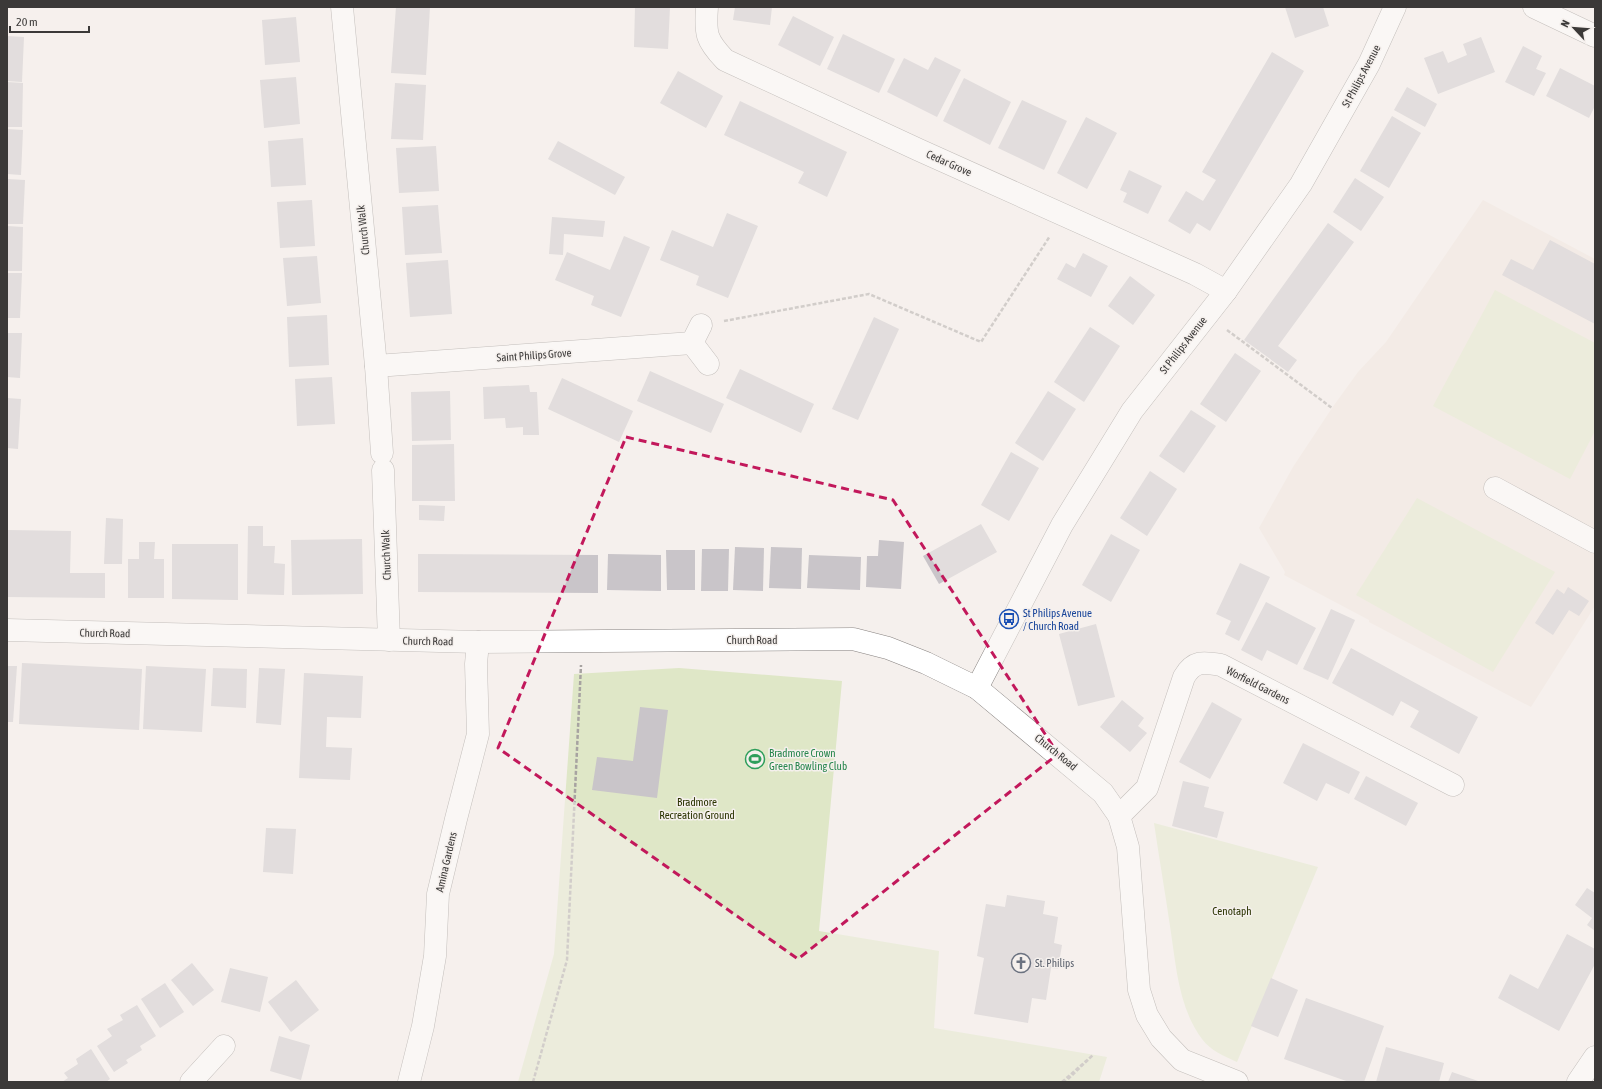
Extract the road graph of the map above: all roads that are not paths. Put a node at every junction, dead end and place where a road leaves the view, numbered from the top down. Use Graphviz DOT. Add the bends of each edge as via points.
graph roads {
  1 [pos="342,7"];
  2 [pos="707,7"];
  3 [pos="1395,7"];
  4 [pos="1534,7"];
  5 [pos="1595,36"];
  6 [pos="1226,291"];
  7 [pos="708,364"];
  8 [pos="376,366"];
  9 [pos="1495,488"];
  10 [pos="1595,542"];
  11 [pos="7,630"];
  12 [pos="389,640"];
  13 [pos="478,642"];
  14 [pos="977,688"];
  15 [pos="1452,785"];
  16 [pos="1119,816"];
  17 [pos="224,1046"];
  18 [pos="1595,1056"];
  19 [pos="191,1082"];
  20 [pos="409,1082"];
  21 [pos="1237,1082"];
  22 [pos="1578,1082"];
  1 -- 8 [label="street, Church Walk"];
  2 -- 6 [label="street, Cedar Grove" via="708,36 714,48 725,60 1195,274"];
  3 -- 6 [label="street, St Philips Avenue" via="1369,64 1301,184"];
  4 -- 5 [label="street"];
  6 -- 14 [label="street, St Philips Avenue" via="1132,411 1062,525"];
  7 -- 8 [label="street, Saint Philips Grove" via="696,334"];
  8 -- 12 [label="street, Church Walk"];
  9 -- 10 [label="street"];
  11 -- 12 [label="street, Church Road"];
  12 -- 13 [label="street, Church Road"];
  13 -- 14 [label="street, Church Road" via="867,641 926,663"];
  13 -- 20 [label="street, Amina Gardens" via="478,734 438,894 435,956 423,1026"];
  14 -- 16 [label="street, Church Road" via="1080,772 1103,793"];
  15 -- 16 [label="street, Worfield Gardens" via="1221,665 1205,662 1188,670 1184,677 1147,788"];
  16 -- 21 [label="street, Church Road" via="1128,847 1139,990 1147,1015 1161,1038 1182,1060"];
  17 -- 19 [label="street"];
  18 -- 22 [label="street"];
}
